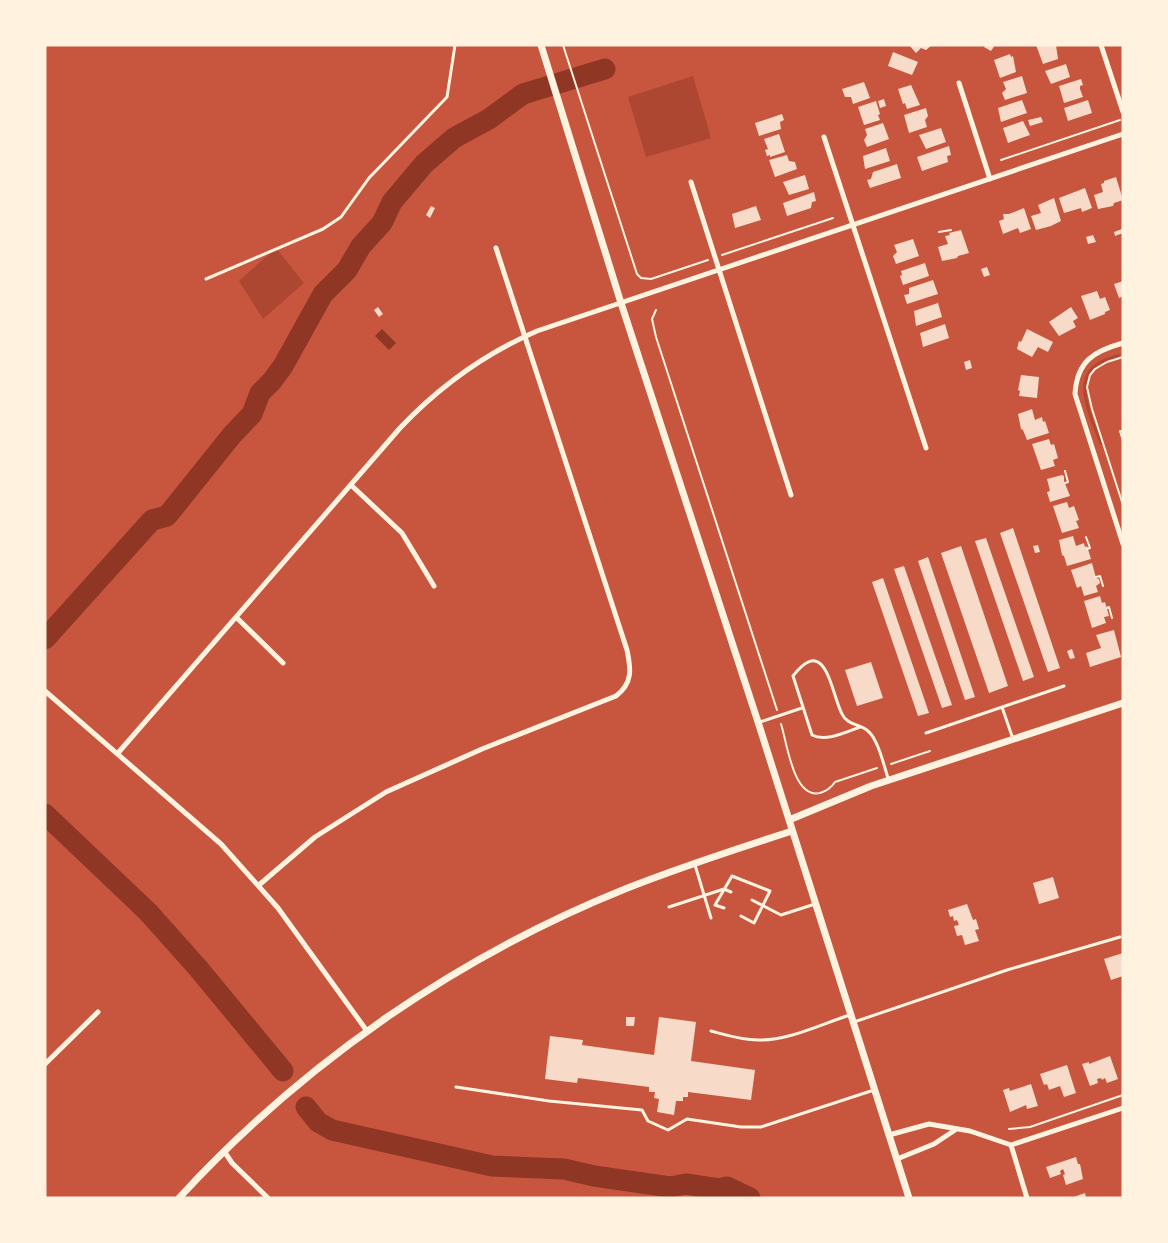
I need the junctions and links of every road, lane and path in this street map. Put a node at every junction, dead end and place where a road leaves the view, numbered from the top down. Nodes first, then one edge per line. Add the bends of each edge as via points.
1 (455, 45) edge
2 (563, 45) edge
3 (1101, 45) edge
4 (542, 48) edge
5 (959, 83) dead end
6 (1123, 112) edge
7 (1123, 118) edge
8 (1123, 134) edge
9 (824, 137) dead end
10 (1000, 160) dead end
11 (990, 179) junction
12 (691, 182) dead end
13 (833, 218) dead end
14 (854, 225) junction
15 (951, 230) dead end
16 (939, 232) dead end
17 (496, 248) dead end
18 (716, 257) junction
19 (720, 270) junction
20 (206, 279) dead end
21 (621, 303) junction
22 (656, 310) dead end
23 (524, 337) junction
24 (1123, 343) edge
25 (1123, 357) edge
26 (1122, 430) edge
27 (1122, 441) edge
28 (927, 448) dead end
29 (1065, 471) dead end
30 (1065, 483) dead end
31 (351, 485) junction
32 (791, 495) dead end
33 (1123, 505) edge
34 (1086, 537) dead end
35 (1123, 544) edge
36 (1088, 549) dead end
37 (1096, 577) dead end
38 (434, 586) dead end
39 (1103, 586) dead end
40 (1107, 608) dead end
41 (236, 617) junction
42 (1113, 618) dead end
43 (283, 663) dead end
44 (1064, 686) dead end
45 (45, 691) edge
46 (1123, 703) edge
47 (1002, 707) junction
48 (802, 708) junction
49 (779, 716) junction
50 (758, 722) junction
51 (860, 727) junction
52 (926, 733) dead end
53 (1013, 739) junction
54 (930, 751) dead end
55 (118, 753) junction
56 (884, 766) junction
57 (888, 780) junction
58 (789, 820) junction
59 (792, 831) junction
60 (694, 863) junction
61 (259, 885) junction
62 (724, 889) junction
63 (731, 892) dead end
64 (704, 896) junction
65 (752, 900) dead end
66 (815, 904) junction
67 (762, 905) junction
68 (669, 907) dead end
69 (724, 908) dead end
70 (741, 916) dead end
71 (711, 918) dead end
72 (1120, 937) dead end
73 (98, 1012) dead end
74 (850, 1014) junction
75 (853, 1023) junction
76 (367, 1031) junction
77 (711, 1031) dead end
78 (45, 1064) edge
79 (456, 1087) dead end
80 (874, 1090) junction
81 (1123, 1095) edge
82 (1123, 1108) edge
83 (1009, 1129) dead end
84 (955, 1130) junction
85 (889, 1135) junction
86 (1011, 1145) junction
87 (224, 1151) junction
88 (897, 1159) junction
89 (179, 1198) edge
90 (268, 1198) edge
91 (909, 1198) edge
92 (1028, 1198) edge

1 - 20 lane via 447,97 369,178 341,217 323,229
2 - 18 path via 637,274 651,279
3 - 6 street
4 - 21 street
5 - 11 street
7 - 10 path
8 - 11 street
9 - 14 street
11 - 14 street
12 - 18 street
13 - 18 path
14 - 19 street
14 - 28 street
15 - 16 path
17 - 23 street
18 - 19 street
19 - 21 street
19 - 32 street
21 - 23 street
21 - 50 street
22 - 49 path via 652,319 656,337
23 - 31 street via 479,361 440,389
23 - 61 street via 627,650 628,683 616,696 386,792 315,837
24 - 35 street via 1090,357 1080,369 1075,394
25 - 33 path via 1095,369 1087,387
26 - 27 path
29 - 30 path
31 - 38 street via 402,533
31 - 41 street
34 - 36 path
37 - 39 path via 1100,576
40 - 42 path
41 - 43 street
41 - 55 street
44 - 47 lane
45 - 55 street
46 - 53 street
47 - 52 lane
47 - 53 lane
48 - 49 lane
48 - 51 lane via 812,735 818,738
48 - 51 lane via 793,676 811,661 819,663 828,671 843,716
49 - 50 lane
49 - 56 path via 797,781 810,793 819,793 835,782
50 - 58 street
51 - 56 lane via 870,732
53 - 57 street
54 - 56 path
55 - 61 street via 221,844
56 - 57 lane
57 - 58 street
58 - 59 street
59 - 60 street
59 - 66 street
60 - 64 lane
60 - 76 street via 516,939
61 - 76 street
62 - 63 lane
62 - 64 lane
62 - 67 lane via 732,876 770,891
62 - 69 lane via 715,905
64 - 68 lane
64 - 71 lane
65 - 67 lane
66 - 67 lane via 781,915
66 - 74 street
67 - 70 lane via 754,923
72 - 75 lane via 1007,970
73 - 78 street
74 - 75 street
74 - 77 lane via 795,1034 760,1040
75 - 80 street
76 - 87 street via 308,1076
79 - 80 lane via 642,1110 648,1121 668,1130 687,1119 761,1127
80 - 85 street
81 - 83 path via 1030,1127
82 - 86 street
84 - 85 street via 929,1124
84 - 86 street
84 - 88 street via 934,1144
85 - 88 street
86 - 92 street
87 - 89 street
87 - 90 street
88 - 91 street

